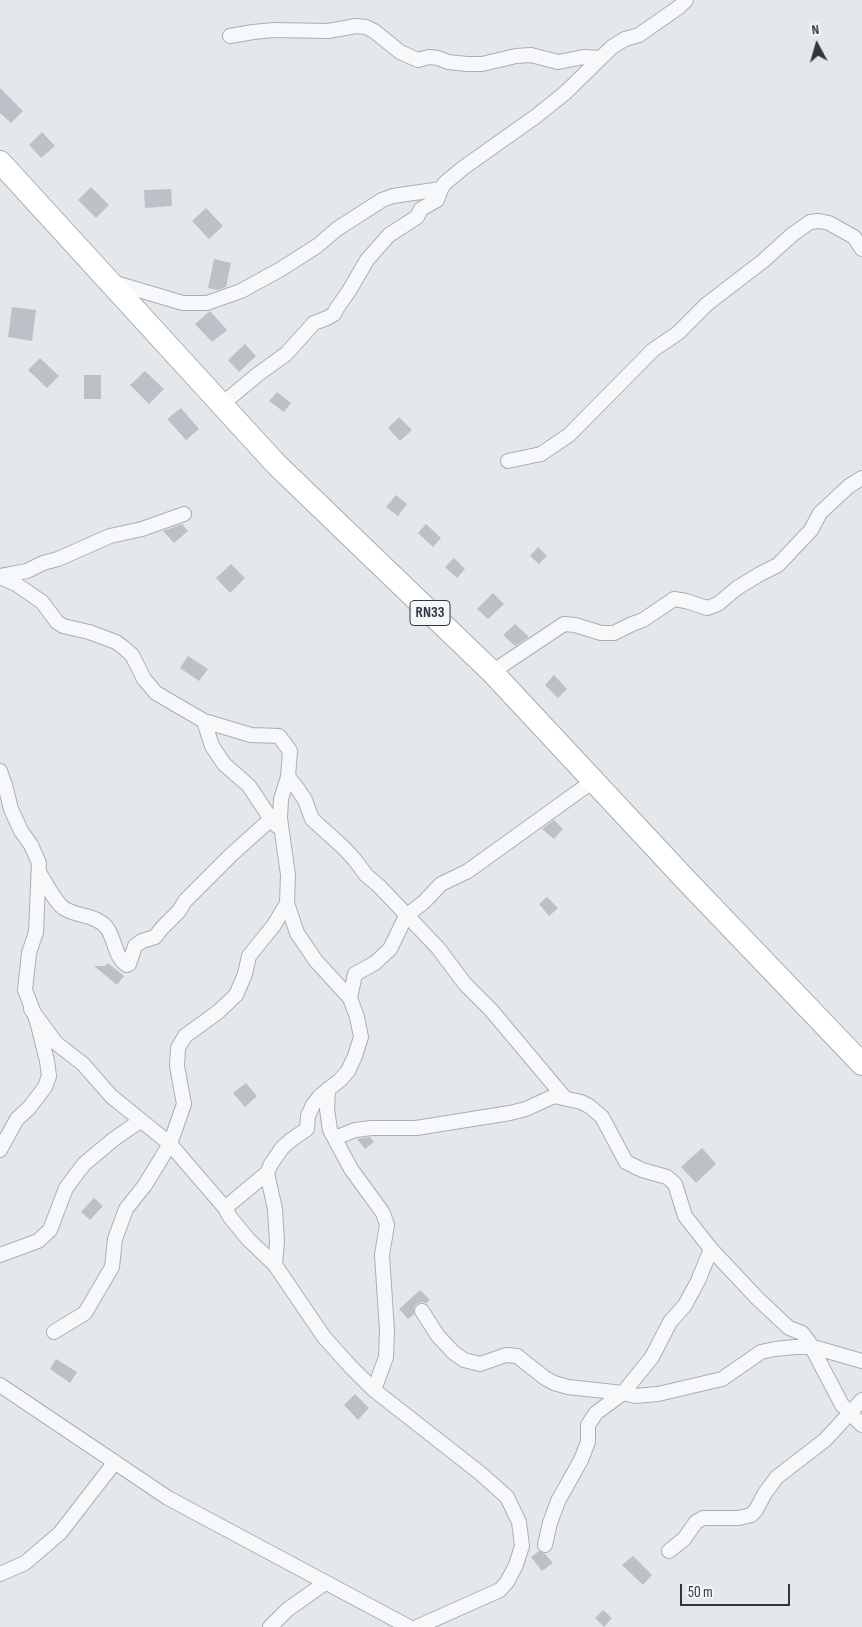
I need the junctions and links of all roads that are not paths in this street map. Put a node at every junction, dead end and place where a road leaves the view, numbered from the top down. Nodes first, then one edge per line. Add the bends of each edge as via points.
1 (686, 0) edge
2 (230, 36) dead end
3 (600, 58) junction
4 (0, 162) edge
5 (441, 189) junction
6 (862, 249) edge
7 (108, 281) junction
8 (221, 405) junction
9 (508, 461) dead end
10 (862, 478) edge
11 (184, 514) dead end
12 (0, 576) edge
13 (492, 672) junction
14 (204, 721) junction
15 (0, 771) edge
16 (288, 777) junction
17 (593, 781) junction
18 (271, 819) junction
19 (281, 830) junction
20 (39, 872) junction
21 (287, 903) junction
22 (406, 916) junction
23 (350, 998) junction
24 (31, 1009) junction
25 (862, 1064) edge
26 (328, 1089) junction
27 (564, 1097) junction
28 (140, 1121) junction
29 (335, 1138) junction
30 (170, 1144) junction
31 (0, 1150) edge
32 (267, 1173) junction
33 (225, 1208) junction
34 (711, 1249) junction
35 (0, 1255) edge
36 (275, 1265) junction
37 (422, 1311) dead end
38 (54, 1332) dead end
39 (814, 1348) junction
40 (862, 1361) edge
41 (0, 1384) edge
42 (374, 1390) junction
43 (623, 1393) junction
44 (862, 1400) edge
45 (850, 1413) junction
46 (862, 1425) edge
47 (115, 1462) junction
48 (545, 1545) dead end
49 (669, 1551) dead end
50 (0, 1574) edge
51 (325, 1583) junction
52 (270, 1627) edge
53 (409, 1627) edge
54 (417, 1627) edge

1 - 3 street via 639,35 612,46
2 - 3 street via 288,30 328,31 356,26 374,31 400,52 418,60 429,57 482,64 531,55 558,62 584,57
3 - 5 street via 565,93 463,168
4 - 7 main road, RN33
5 - 7 street via 382,200 281,270 241,291 207,303 183,303
5 - 8 street via 437,200 389,235 366,260 334,314 314,323 286,354
6 - 9 street via 854,237 829,223 810,222 708,304 678,333 653,350 569,435 541,454
7 - 8 main road, RN33
8 - 13 main road, RN33 via 276,464
10 - 13 street via 820,513 811,530 778,565 737,588 718,604 707,608 674,599 643,620 614,633 564,624
11 - 12 street via 110,536 27,571
12 - 14 street via 42,602 63,626 116,642 132,655 144,679 156,693
13 - 17 main road, RN33
14 - 16 street via 251,735 279,736 290,751
14 - 18 street via 212,746 224,764 249,786
15 - 20 street via 11,809 39,863
16 - 19 street via 280,799
16 - 22 street via 305,800 312,819 350,854
17 - 22 street via 468,871 441,884
17 - 25 main road, RN33
18 - 19 street
18 - 20 street via 185,901 155,937 135,946 127,965 106,928 95,919 64,909
19 - 21 street via 288,875
20 - 24 street via 36,932 29,953 25,990
21 - 23 street via 297,933 316,961
21 - 30 street via 249,956 236,994 185,1036 178,1048 177,1066 184,1104
22 - 23 street via 390,949 375,963 355,974
22 - 27 street via 438,948 465,984
23 - 26 street via 361,1038 348,1071
24 - 28 street via 56,1043
24 - 31 street via 48,1061 48,1076 45,1088 17,1119
26 - 29 street via 326,1108
26 - 32 street via 308,1116 308,1129 282,1148
27 - 29 street via 554,1096 526,1109 477,1119 416,1128 355,1130
27 - 34 street via 589,1106 602,1118 626,1162 667,1177 675,1184 685,1216
28 - 30 street
28 - 35 street via 84,1164 66,1188 50,1230 38,1241
29 - 42 street via 351,1169 383,1213 387,1225 382,1255 386,1357
30 - 33 street
30 - 38 street via 126,1209 115,1239 112,1267 86,1313
32 - 33 street
32 - 36 street via 275,1209
33 - 36 street via 248,1239
34 - 39 street via 756,1298 789,1328 802,1333
34 - 43 street via 685,1305 670,1322 652,1357
36 - 42 street via 324,1337
37 - 43 street via 438,1336 464,1360 480,1364 506,1355 517,1356 554,1383
39 - 40 street
39 - 43 street via 795,1346 761,1352 722,1379 676,1390 635,1396
39 - 45 street via 836,1396
41 - 47 street
42 - 54 street via 494,1485 507,1497 519,1522 522,1546 516,1565 500,1590
43 - 48 street via 596,1413 588,1424 588,1442 558,1501
44 - 45 street
45 - 46 street
45 - 49 street via 825,1440 778,1477 751,1515 703,1518
47 - 50 street via 60,1533 25,1563
47 - 51 street via 168,1498
51 - 52 street via 287,1610
51 - 53 street

